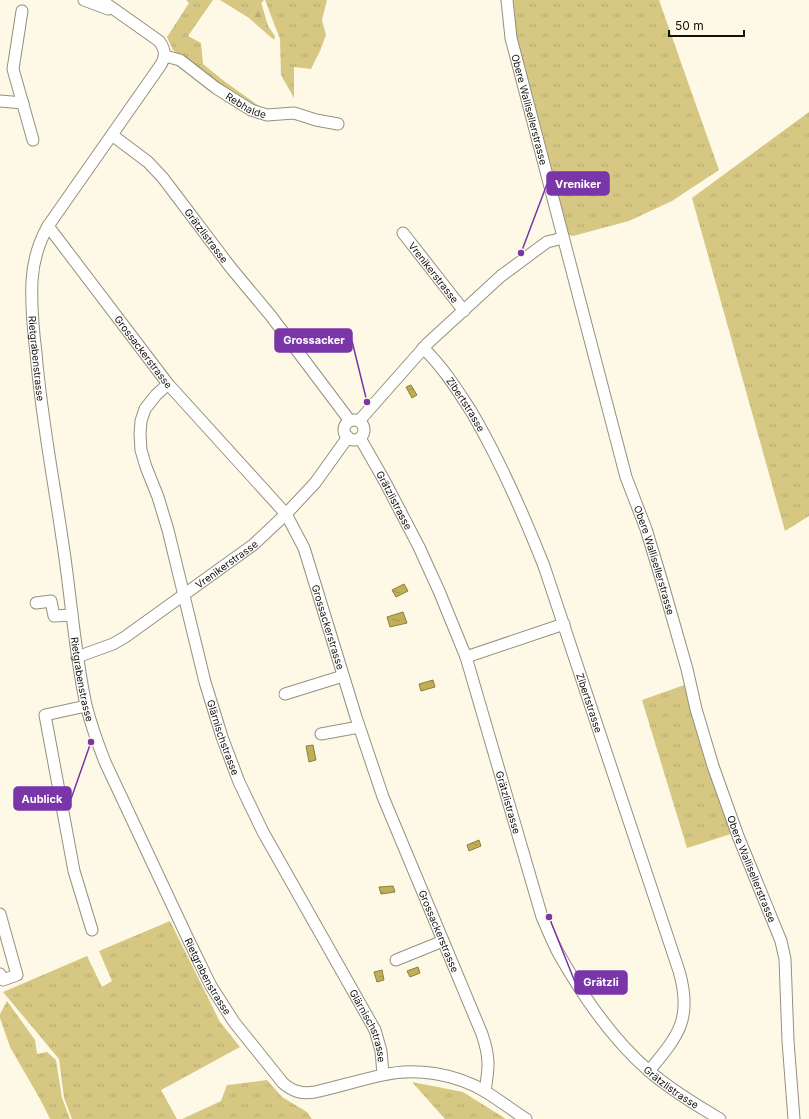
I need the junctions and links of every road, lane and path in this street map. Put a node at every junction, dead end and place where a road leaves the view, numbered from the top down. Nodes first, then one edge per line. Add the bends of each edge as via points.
1 (84, 0) edge
2 (101, 0) edge
3 (507, 0) edge
4 (22, 10) dead end
5 (122, 15) junction
6 (165, 56) junction
7 (0, 101) edge
8 (23, 103) junction
9 (338, 124) dead end
10 (112, 135) junction
11 (33, 140) dead end
12 (48, 226) junction
13 (403, 233) dead end
14 (563, 238) junction
15 (464, 311) junction
16 (423, 348) junction
17 (168, 384) junction
18 (355, 421) junction
19 (348, 437) junction
20 (360, 438) junction
21 (286, 514) junction
22 (184, 594) junction
23 (36, 603) dead end
24 (72, 615) junction
25 (564, 624) junction
26 (77, 657) junction
27 (466, 657) junction
28 (343, 676) junction
29 (285, 694) dead end
30 (86, 706) junction
31 (359, 727) junction
32 (321, 734) dead end
33 (0, 914) edge
34 (92, 930) dead end
35 (444, 941) junction
36 (396, 960) dead end
37 (0, 974) edge
38 (650, 1071) junction
39 (383, 1074) junction
40 (485, 1091) junction
41 (526, 1119) edge
42 (720, 1119) edge
43 (794, 1119) edge

1 - 5 street
2 - 5 street
3 - 14 street, Obere Wallisellerstrasse via 511,38
4 - 8 street via 13,69
5 - 6 street via 159,41 164,48
6 - 9 street, Rebhalde via 180,60 216,88 263,115 294,113
6 - 10 street, Rietgrabenstrasse
7 - 8 street
8 - 11 street
10 - 12 street, Rietgrabenstrasse
10 - 18 street, Grätzlistrasse via 148,162 163,178 231,268
12 - 17 street, Grossackerstrasse
12 - 24 street, Rietgrabenstrasse via 41,239 34,264 33,324 38,378
13 - 15 street, Vrenikerstrasse
14 - 15 street, Vrenikerstrasse via 547,242 530,254 501,276
14 - 43 street, Obere Wallisellerstrasse via 626,477 646,529 663,585 713,766 738,836 781,941 785,959
15 - 16 street, Vrenikerstrasse
16 - 18 street, Vrenikerstrasse
16 - 25 street, Zibertstrasse via 438,362 485,434 522,511
17 - 21 street, Grossackerstrasse
17 - 22 street, Glärnischstrasse via 145,409 140,434 146,467 168,530
18 - 19 street via 347,423 344,431
18 - 20 street via 362,424 364,430
19 - 20 street via 354,440
19 - 21 street, Vrenikerstrasse via 315,483
20 - 27 street, Grätzlistrasse via 419,547
21 - 22 street, Vrenikerstrasse via 253,545
21 - 28 street, Grossackerstrasse via 304,548
22 - 26 street, Vrenikerstrasse via 125,637
22 - 39 street, Glärnischstrasse via 209,696 239,782 263,832 375,1030
23 - 24 street via 51,601 54,616
24 - 26 street, Rietgrabenstrasse
25 - 27 street
25 - 38 street, Zibertstrasse via 684,988 684,1017 679,1031
26 - 30 street, Rietgrabenstrasse
27 - 38 street, Grätzlistrasse via 542,917 559,955 583,995 616,1038
28 - 29 street
28 - 31 street, Grossackerstrasse
30 - 34 street via 45,715 74,871
30 - 39 street, Rietgrabenstrasse via 105,762 212,986 234,1022 274,1073 289,1089 305,1093
31 - 32 street
31 - 35 street, Grossackerstrasse via 383,796
33 - 37 street via 17,976 3,980
35 - 36 street
35 - 40 street, Grossackerstrasse via 487,1050 489,1067
38 - 42 street, Grätzlistrasse via 688,1100
39 - 40 street, Rietgrabenstrasse via 406,1072 442,1075
40 - 41 street, Rietgrabenstrasse

